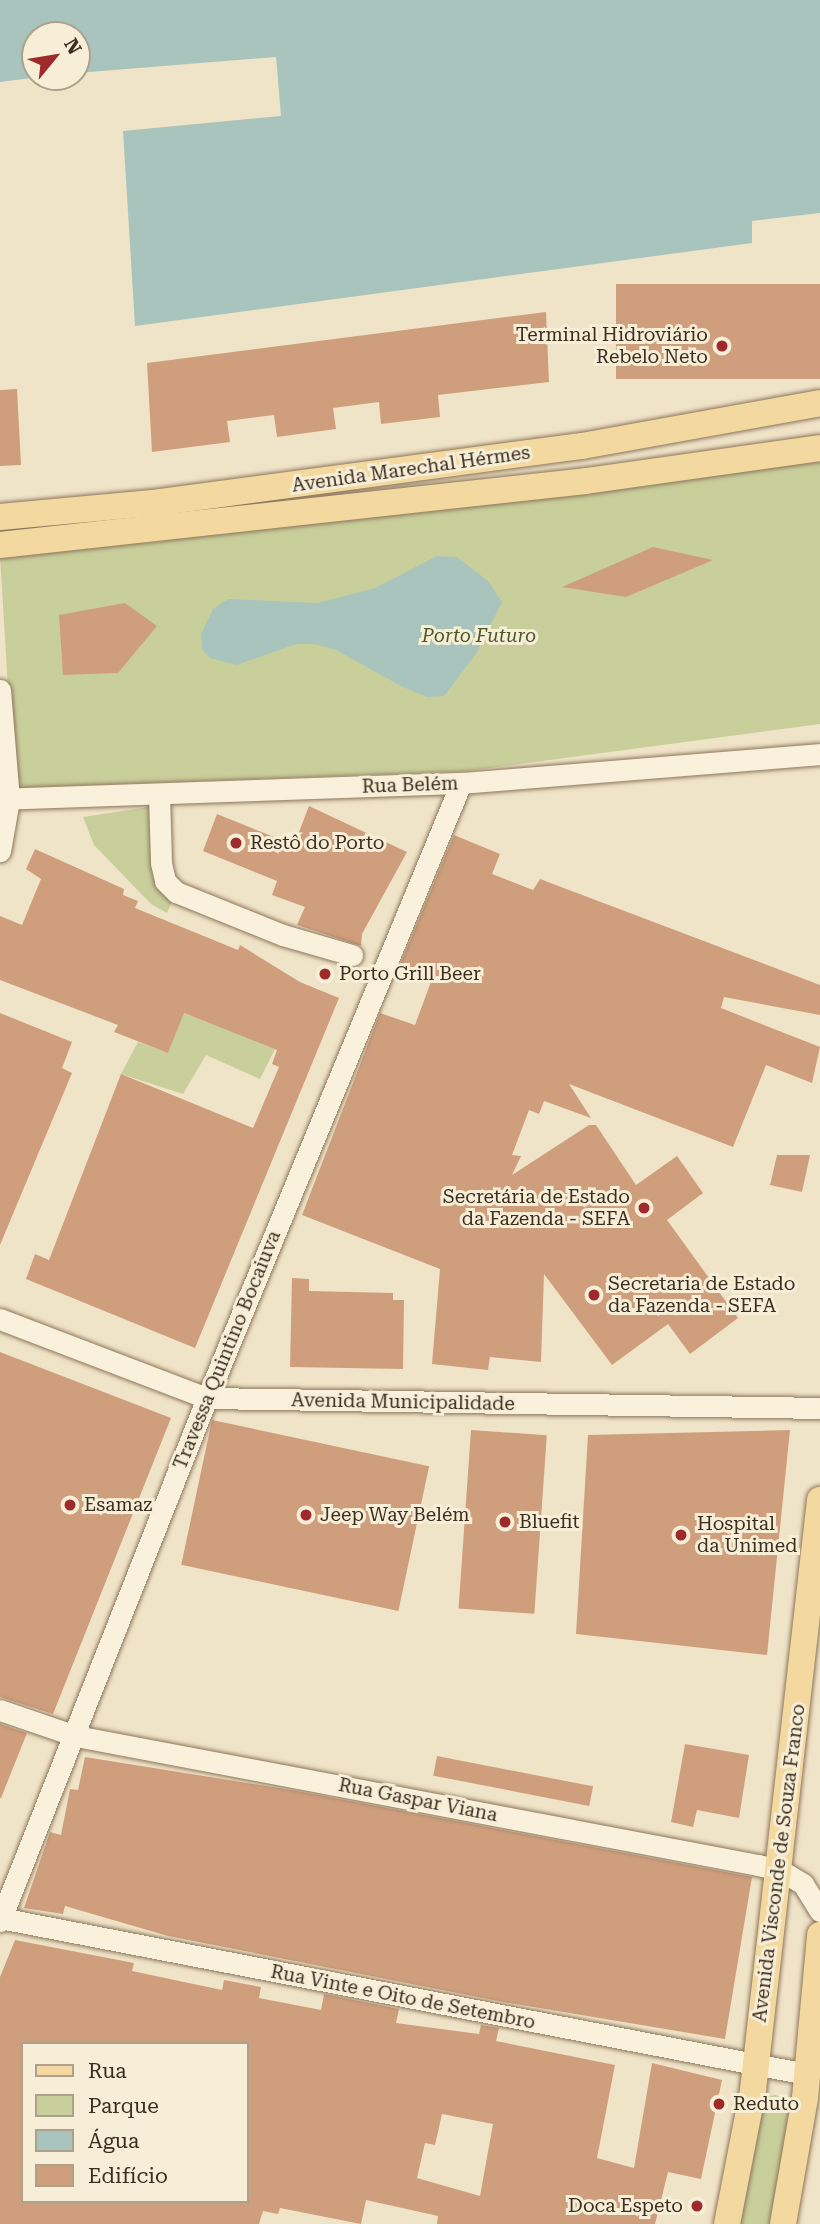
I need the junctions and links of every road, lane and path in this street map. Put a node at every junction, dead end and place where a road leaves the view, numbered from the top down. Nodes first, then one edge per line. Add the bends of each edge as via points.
1 (820, 403) edge
2 (582, 446) junction
3 (820, 448) edge
4 (586, 481) junction
5 (0, 517) edge
6 (0, 545) edge
7 (0, 690) edge
8 (820, 754) edge
9 (461, 783) junction
10 (159, 794) junction
11 (5, 799) edge
12 (0, 851) edge
13 (352, 955) dead end
14 (0, 1319) edge
15 (207, 1398) junction
16 (820, 1408) edge
17 (820, 1500) edge
18 (0, 1710) edge
19 (76, 1736) junction
20 (780, 1870) junction
21 (820, 1912) edge
22 (0, 1919) edge
23 (820, 1935) edge
24 (756, 2065) junction
25 (813, 2075) edge
26 (727, 2224) edge
27 (783, 2224) edge

1 - 2 main road, Avenida Marechal Hérmes
2 - 4 main road
2 - 5 main road, Avenida Marechal Hérmes via 161,502
3 - 4 main road, Avenida Marechal Hérmes
4 - 6 main road, Avenida Marechal Hérmes
7 - 11 street
8 - 9 street, Rua Belém
9 - 10 street, Rua Belém
9 - 15 street, Travessa Quintino Bocaiuva
10 - 11 street, Rua Belém
10 - 13 street via 161,863 165,881 176,892 283,935
11 - 12 street
14 - 15 street, Avenida Municipalidade
15 - 16 street, Avenida Municipalidade
15 - 19 street, Travessa Quintino Bocaiuva
17 - 20 main road, Avenida Visconde de Souza Franco
18 - 19 street, Rua Gaspar Viana
19 - 20 street, Rua Gaspar Viana
19 - 22 street, Travessa Quintino Bocaiuva
20 - 21 street, Rua Gaspar Viana via 803,1884
20 - 24 main road, Avenida Visconde de Souza Franco
22 - 24 street, Rua Vinte e Oito de Setembro
23 - 25 main road
24 - 25 street, Rua Vinte e Oito de Setembro
24 - 26 main road, Avenida Visconde de Souza Franco
25 - 27 main road

